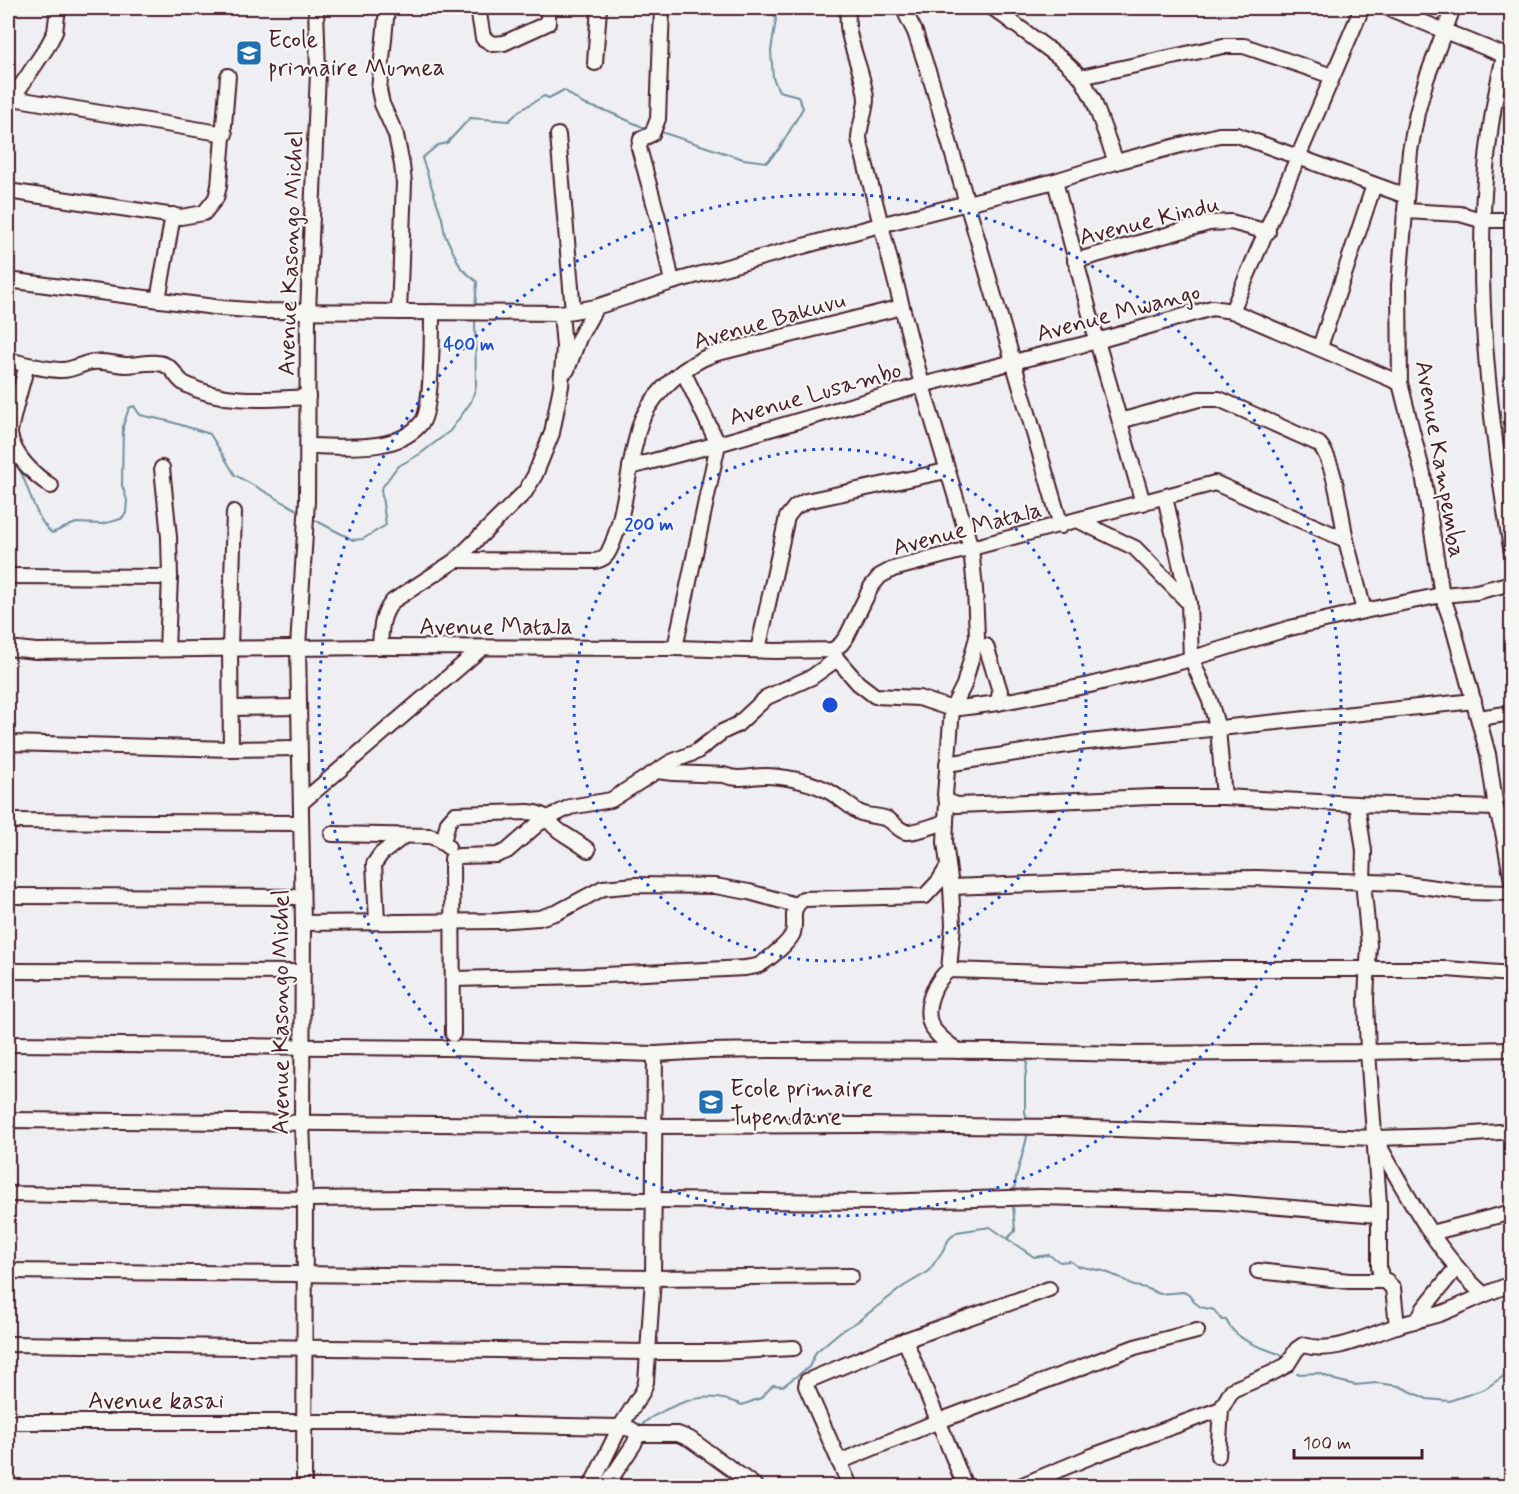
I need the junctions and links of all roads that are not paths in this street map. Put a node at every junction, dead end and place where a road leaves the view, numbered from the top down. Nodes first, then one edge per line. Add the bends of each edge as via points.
1 (58, 8) edge
2 (316, 8) edge
3 (387, 8) edge
4 (478, 8) edge
5 (548, 8) edge
6 (599, 8) edge
7 (662, 8) edge
8 (849, 8) edge
9 (903, 8) edge
10 (993, 8) edge
11 (1362, 8) edge
12 (1388, 8) edge
13 (1453, 8) edge
14 (1444, 31) junction
15 (1508, 57) edge
16 (595, 63) dead end
17 (228, 76) dead end
18 (1332, 76) junction
19 (1081, 77) junction
20 (10, 102) edge
21 (225, 134) junction
22 (558, 135) dead end
23 (1299, 156) junction
24 (1116, 162) junction
25 (1055, 181) junction
26 (1374, 185) junction
27 (8, 191) edge
28 (1406, 196) junction
29 (968, 204) junction
30 (1405, 211) junction
31 (172, 215) junction
32 (1481, 220) junction
33 (1512, 220) edge
34 (880, 225) junction
35 (1268, 232) junction
36 (1075, 261) junction
37 (8, 280) edge
38 (672, 282) junction
39 (158, 300) junction
40 (596, 307) junction
41 (902, 307) junction
42 (1232, 311) junction
43 (308, 312) junction
44 (399, 312) junction
45 (432, 312) junction
46 (567, 312) junction
47 (1097, 341) junction
48 (1320, 347) junction
49 (8, 360) edge
50 (1012, 364) junction
51 (27, 365) junction
52 (683, 371) junction
53 (1400, 384) junction
54 (922, 385) junction
55 (561, 386) junction
56 (308, 397) junction
57 (1120, 421) junction
58 (718, 444) junction
59 (308, 446) junction
60 (630, 467) junction
61 (162, 468) dead end
62 (946, 471) junction
63 (51, 486) dead end
64 (1165, 497) junction
65 (1143, 503) junction
66 (234, 512) dead end
67 (1079, 521) junction
68 (1060, 526) junction
69 (1346, 540) junction
70 (970, 548) junction
71 (1512, 554) edge
72 (456, 560) junction
73 (8, 576) edge
74 (170, 577) junction
75 (1512, 583) edge
76 (1442, 595) junction
77 (1189, 603) junction
78 (1364, 611) junction
79 (986, 646) dead end
80 (298, 647) junction
81 (380, 647) junction
82 (8, 648) edge
83 (230, 648) junction
84 (482, 648) junction
85 (675, 648) junction
86 (167, 649) junction
87 (758, 650) junction
88 (835, 654) junction
89 (1191, 658) junction
90 (1474, 701) junction
91 (998, 703) junction
92 (299, 706) junction
93 (231, 708) junction
94 (952, 709) junction
95 (1512, 713) edge
96 (1479, 718) junction
97 (1218, 729) junction
98 (8, 742) edge
99 (299, 748) junction
100 (231, 749) junction
101 (947, 764) junction
102 (657, 771) junction
103 (1224, 798) junction
104 (947, 801) junction
105 (301, 803) junction
106 (1358, 804) junction
107 (1496, 808) junction
108 (548, 818) junction
109 (8, 821) edge
110 (946, 822) junction
111 (301, 823) junction
112 (1507, 831) edge
113 (332, 834) dead end
114 (404, 836) junction
115 (443, 843) junction
116 (588, 850) dead end
117 (452, 859) junction
118 (947, 868) junction
119 (1363, 881) junction
120 (1512, 881) edge
121 (951, 887) junction
122 (1512, 893) edge
123 (8, 896) edge
124 (302, 897) junction
125 (796, 905) junction
126 (377, 921) junction
127 (452, 921) junction
128 (303, 923) junction
129 (951, 955) junction
130 (949, 970) junction
131 (1367, 971) junction
132 (8, 972) edge
133 (303, 972) junction
134 (987, 972) junction
135 (1512, 974) edge
136 (454, 979) junction
137 (453, 1034) dead end
138 (8, 1044) edge
139 (302, 1048) junction
140 (1512, 1049) edge
141 (958, 1051) junction
142 (1368, 1052) junction
143 (655, 1054) junction
144 (8, 1120) edge
145 (302, 1123) junction
146 (654, 1126) junction
147 (1512, 1131) edge
148 (1375, 1138) junction
149 (8, 1194) edge
150 (305, 1199) junction
151 (653, 1201) junction
152 (1512, 1212) edge
153 (1378, 1215) junction
154 (1431, 1233) junction
155 (1456, 1268) junction
156 (8, 1271) edge
157 (1258, 1271) dead end
158 (305, 1273) junction
159 (851, 1276) dead end
160 (653, 1278) junction
161 (1387, 1281) junction
162 (1512, 1284) edge
163 (1048, 1289) dead end
164 (1483, 1294) junction
165 (1417, 1321) junction
166 (1397, 1326) junction
167 (1197, 1331) dead end
168 (905, 1340) junction
169 (8, 1344) edge
170 (794, 1348) dead end
171 (305, 1349) junction
172 (648, 1352) junction
173 (1221, 1409) junction
174 (939, 1421) junction
175 (8, 1422) edge
176 (304, 1422) junction
177 (630, 1430) junction
178 (1218, 1456) dead end
179 (839, 1462) junction
180 (304, 1486) edge
181 (591, 1486) edge
182 (606, 1486) edge
183 (755, 1486) edge
184 (850, 1486) edge
185 (965, 1486) edge
186 (1020, 1486) edge

1 - 20 street via 55,32
2 - 43 street, Avenue Kasongo Michel via 318,72
3 - 44 street via 379,90 396,135 404,183
4 - 5 street via 483,38 493,44 504,44 549,23
6 - 16 street
7 - 38 street via 658,119 652,134 641,139 639,148
8 - 34 street via 849,31 866,101 859,140
9 - 29 street via 932,83
10 - 19 street
11 - 18 street
12 - 14 street
13 - 14 street, Avenue Kampemba
14 - 15 street
14 - 28 street, Avenue Kampemba via 1417,113
15 - 32 street via 1494,99
17 - 21 street
18 - 19 street via 1244,46 1223,46
18 - 23 street
19 - 24 street
20 - 21 street
21 - 31 street via 216,198 204,213
22 - 46 street
23 - 24 street via 1237,135 1219,135
23 - 26 street
23 - 35 street
24 - 25 street
25 - 29 street
25 - 36 street
26 - 28 street
26 - 48 street
27 - 31 street
28 - 30 street, Avenue Kampemba
29 - 34 street
29 - 50 street
30 - 32 street via 1460,214
30 - 53 street, Avenue Kampemba
31 - 39 street
32 - 33 street
32 - 71 street via 1483,327 1496,461
34 - 38 street
34 - 41 street
35 - 36 street, Avenue Kindu via 1231,222 1209,223
35 - 42 street
36 - 47 street
37 - 39 street
38 - 40 street
39 - 43 street
40 - 46 street
40 - 55 street
41 - 52 street, Avenue Bakuvu via 714,354
41 - 54 street
42 - 47 street, Avenue Mwango via 1212,308
42 - 48 street, Avenue Mwango
43 - 44 street
43 - 56 street, Avenue Kasongo Michel
44 - 45 street
45 - 46 street
45 - 59 street via 430,386 423,421 405,437 384,444
46 - 55 street
47 - 50 street, Avenue Mwango
47 - 57 street
48 - 53 street, Avenue Mwango
49 - 51 street
50 - 54 street, Avenue Lusambo
50 - 68 street
51 - 56 street via 62,370 92,362 158,363 165,364 183,384 218,396
51 - 63 street via 10,433 20,457
52 - 58 street
52 - 60 street, Avenue Bakuvu via 650,404 641,420
53 - 76 street, Avenue Kampemba via 1423,474
54 - 58 street, Avenue Lusambo
54 - 62 street
55 - 72 street via 552,433 525,492
56 - 59 street, Avenue Kasongo Michel
57 - 65 street
57 - 69 street via 1199,399 1219,399 1319,444 1327,453
58 - 60 street, Avenue Lusambo
58 - 85 street
59 - 80 street, Avenue Kasongo Michel
60 - 72 street, Avenue Bakuvu via 618,524 609,553 603,559
61 - 74 street
62 - 70 street
62 - 87 street via 806,501 795,507 788,517
64 - 65 street, Avenue Matala
64 - 69 street, Avenue Matala via 1215,483
64 - 77 street
65 - 67 street, Avenue Matala
66 - 83 street
67 - 68 street, Avenue Matala
67 - 77 street via 1135,548
68 - 70 street, Avenue Matala
69 - 78 street
70 - 88 street, Avenue Matala via 880,576
70 - 94 street via 977,637 964,685
72 - 81 street via 386,609
73 - 74 street
74 - 86 street
75 - 76 street
76 - 78 street
76 - 90 street, Avenue Kampemba
77 - 89 street
78 - 89 street
79 - 91 street via 1000,691
80 - 81 street, Avenue Matala
80 - 83 street, Avenue Matala
80 - 92 street, Avenue Kasongo Michel
81 - 84 street, Avenue Matala
82 - 86 street, Avenue Matala
83 - 86 street, Avenue Matala
83 - 93 street
84 - 85 street, Avenue Matala
84 - 105 street
85 - 87 street, Avenue Matala
87 - 88 street, Avenue Matala
88 - 94 street via 858,683 875,696 919,698
88 - 102 street via 802,682 767,697 737,725 696,752
89 - 91 street via 1090,685
89 - 97 street
90 - 96 street, Avenue Kampemba
90 - 97 street
91 - 94 street
92 - 93 street
92 - 99 street, Avenue Kasongo Michel
93 - 100 street
94 - 101 street
95 - 96 street
96 - 107 street, Avenue Kampemba
97 - 101 street via 1079,743
97 - 103 street
98 - 100 street
99 - 100 street
99 - 105 street, Avenue Kasongo Michel
101 - 104 street
102 - 108 street via 611,800 570,807
102 - 110 street via 731,778 788,777 823,788 857,812 884,818 899,830 909,832
103 - 104 street via 957,805
103 - 106 street
104 - 110 street
105 - 111 street, Avenue Kasongo Michel
106 - 107 street
106 - 119 street
107 - 112 street, Avenue Kampemba
108 - 115 street via 529,812 455,814 448,822
108 - 116 street via 563,834
108 - 117 street via 497,855
109 - 111 street
110 - 118 street
111 - 124 street, Avenue Kasongo Michel
112 - 120 street, Avenue Kampemba
113 - 114 street
114 - 115 street via 430,836
114 - 126 street via 381,854 375,864
115 - 117 street via 450,849
117 - 127 street
118 - 121 street
118 - 125 street via 925,896 803,899
119 - 121 street via 1227,878
119 - 122 street
119 - 131 street via 1369,945
121 - 129 street
123 - 124 street
124 - 128 street, Avenue Kasongo Michel
125 - 127 street via 715,886 636,885 603,888 539,918
125 - 136 street via 793,933 786,944 759,965 595,976
126 - 127 street
126 - 128 street
127 - 136 street
128 - 133 street, Avenue Kasongo Michel
129 - 130 street
129 - 134 street
130 - 134 street
130 - 141 street via 936,985 928,1016 931,1026
131 - 134 street
131 - 135 street via 1447,969
131 - 142 street
132 - 133 street
133 - 139 street, Avenue Kasongo Michel
136 - 137 street
138 - 139 street
139 - 143 street
139 - 145 street, Avenue Kasongo Michel
140 - 142 street
141 - 142 street
141 - 143 street
142 - 148 street
143 - 146 street
144 - 145 street
145 - 146 street
145 - 150 street, Avenue Kasongo Michel
146 - 148 street via 1061,1127
146 - 151 street
147 - 148 street
148 - 153 street
148 - 154 street
149 - 150 street
150 - 151 street
150 - 158 street, Avenue Kasongo Michel
151 - 153 street via 876,1202 1041,1197 1218,1202
151 - 160 street
152 - 154 street
153 - 161 street via 1379,1267
154 - 155 street
155 - 164 street
155 - 165 street
156 - 158 street
157 - 161 street
158 - 160 street
158 - 171 street, Avenue Kasongo Michel
159 - 160 street
160 - 172 street
161 - 166 street via 1392,1288
162 - 164 street
163 - 168 street
164 - 165 street
165 - 166 street
166 - 173 street via 1325,1349 1303,1345 1287,1365 1232,1390
167 - 174 street via 1134,1347
168 - 174 street
168 - 179 street via 807,1381
169 - 171 street
170 - 172 street
171 - 172 street
171 - 176 street, Avenue Kasongo Michel
172 - 177 street via 646,1382
173 - 178 street
173 - 186 street
174 - 179 street
174 - 185 street
175 - 176 street, Avenue kasai
176 - 177 street, Avenue kasai
176 - 180 street, Avenue Kasongo Michel
177 - 181 street
177 - 182 street via 634,1444
177 - 183 street, Avenue kasai via 678,1434 690,1439
179 - 184 street

